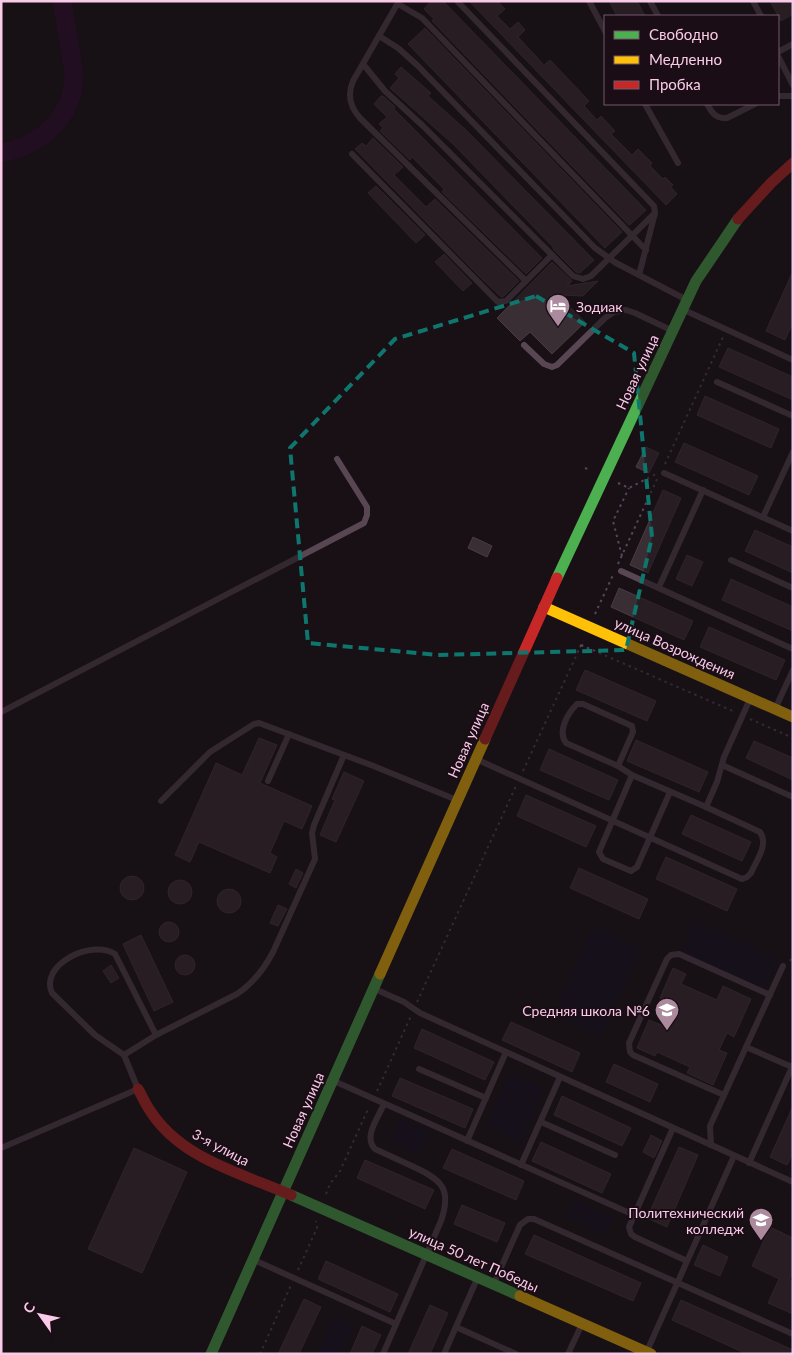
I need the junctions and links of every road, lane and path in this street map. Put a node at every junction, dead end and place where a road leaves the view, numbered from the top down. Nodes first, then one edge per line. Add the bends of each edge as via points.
1 (457, 1) edge
2 (588, 1) edge
3 (650, 1) edge
4 (753, 1) edge
5 (399, 2) edge
6 (657, 15) edge
7 (760, 15) edge
8 (604, 30) edge
9 (379, 36) junction
10 (793, 44) edge
11 (779, 53) edge
12 (779, 56) edge
13 (363, 64) junction
14 (793, 85) edge
15 (779, 96) edge
16 (793, 96) edge
17 (646, 105) edge
18 (708, 105) edge
19 (753, 105) edge
20 (352, 154) dead end
21 (678, 163) dead end
22 (793, 163) edge
23 (655, 213) junction
24 (633, 236) junction
25 (646, 250) junction
26 (552, 255) junction
27 (610, 259) junction
28 (639, 275) junction
29 (526, 281) junction
30 (685, 305) junction
31 (727, 330) junction
32 (673, 331) junction
33 (524, 345) dead end
34 (793, 360) edge
35 (717, 382) dead end
36 (793, 416) edge
37 (793, 452) edge
38 (337, 459) dead end
39 (665, 463) dead end
40 (585, 468) dead end
41 (664, 473) dead end
42 (605, 477) junction
43 (629, 488) junction
44 (703, 490) junction
45 (763, 517) junction
46 (793, 530) edge
47 (622, 556) junction
48 (731, 560) dead end
49 (620, 568) joint
50 (614, 574) dead end
51 (659, 588) junction
52 (793, 588) edge
53 (544, 607) junction
54 (590, 627) junction
55 (581, 645) junction
56 (793, 649) edge
57 (793, 670) edge
58 (750, 698) junction
59 (775, 709) junction
60 (1, 712) edge
61 (742, 716) junction
62 (793, 717) edge
63 (289, 734) junction
64 (793, 738) edge
65 (344, 755) junction
66 (476, 760) junction
67 (722, 765) junction
68 (618, 766) junction
69 (632, 776) junction
70 (520, 779) junction
71 (268, 781) dead end
72 (670, 792) junction
73 (793, 797) edge
74 (458, 801) junction
75 (161, 802) dead end
76 (706, 807) junction
77 (613, 821) junction
78 (650, 838) junction
79 (783, 966) dead end
80 (375, 989) junction
81 (770, 995) junction
82 (414, 1009) junction
83 (156, 1035) junction
84 (746, 1047) junction
85 (506, 1052) junction
86 (124, 1055) junction
87 (792, 1066) edge
88 (419, 1070) dead end
89 (560, 1077) junction
90 (333, 1080) junction
91 (138, 1090) junction
92 (724, 1096) junction
93 (486, 1098) junction
94 (373, 1099) junction
95 (384, 1104) junction
96 (540, 1122) junction
97 (673, 1128) junction
98 (467, 1141) junction
99 (710, 1145) junction
100 (1, 1148) edge
101 (615, 1155) dead end
102 (734, 1156) junction
103 (749, 1163) junction
104 (521, 1165) junction
105 (793, 1182) edge
106 (284, 1192) junction
107 (320, 1208) junction
108 (634, 1215) junction
109 (427, 1255) junction
110 (254, 1259) junction
111 (687, 1261) junction
112 (478, 1277) junction
113 (294, 1278) junction
114 (677, 1282) junction
115 (494, 1284) junction
116 (582, 1323) junction
117 (396, 1324) junction
118 (456, 1327) junction
119 (793, 1334) edge
120 (649, 1353) edge
121 (211, 1354) edge
122 (260, 1354) edge
123 (383, 1354) edge
124 (444, 1354) edge
125 (516, 1354) edge
126 (568, 1354) edge

1 - 23 lane via 654,206
2 - 8 lane
3 - 6 lane
4 - 7 lane
5 - 9 lane
5 - 24 lane via 422,18
9 - 13 lane
9 - 27 lane via 417,65 595,248
10 - 11 lane
12 - 14 lane
13 - 26 lane via 385,91
13 - 29 lane via 351,86 352,106 356,112
15 - 16 lane
17 - 21 lane
18 - 19 lane via 716,117 722,118
20 - 29 lane via 498,302 506,301
22 - 30 street, Новая улица via 734,223 707,262
23 - 24 lane
23 - 25 lane
24 - 25 lane
24 - 27 lane
25 - 28 lane
26 - 27 lane via 573,276 583,279
26 - 29 lane
27 - 28 lane
28 - 30 lane
30 - 31 lane
30 - 32 street, Новая улица
31 - 34 lane
31 - 39 path
32 - 33 lane via 635,313 620,310 605,318 552,367 544,364
32 - 42 street, Новая улица
35 - 36 lane
37 - 45 lane
38 - 60 lane via 367,507 364,522
40 - 42 path
41 - 44 lane
42 - 43 path
42 - 53 street, Новая улица
43 - 47 path via 613,521
43 - 47 path via 661,472
44 - 45 lane
44 - 51 lane
45 - 46 lane
47 - 49 path
48 - 52 lane
49 - 51 lane
50 - 54 path
51 - 56 lane
53 - 54 street, улица Возрождения
53 - 66 street, Новая улица
54 - 55 path
54 - 58 street, улица Возрождения
55 - 61 path
55 - 70 path
57 - 59 lane
58 - 59 street, улица Возрождения
58 - 61 lane
59 - 62 street, улица Возрождения
61 - 64 path
61 - 67 lane
63 - 65 lane
63 - 71 lane
63 - 75 lane via 264,724 254,724 210,752
65 - 74 lane
65 - 83 lane via 312,832 315,859 265,966 238,994
66 - 70 lane
66 - 74 street, Новая улица
67 - 73 lane
67 - 76 lane
68 - 68 lane via 566,743 562,738 571,710 577,704 632,726 633,732
68 - 69 lane
69 - 72 lane
69 - 77 lane
70 - 77 lane
70 - 82 path
72 - 76 lane
72 - 78 lane
74 - 80 street, Новая улица
76 - 78 lane via 760,832 764,837 765,843 747,877 742,879
77 - 78 lane
77 - 78 lane via 600,852 603,859 631,871 638,867
79 - 81 lane
80 - 82 lane
80 - 90 street, Новая улица
81 - 84 lane
81 - 92 lane via 675,954 668,959 640,1018 628,1048 633,1055
82 - 85 lane
82 - 94 path
83 - 86 lane
83 - 86 lane via 115,954 107,950 89,950 69,957 50,981 52,994 95,1035
84 - 87 lane
84 - 92 lane
85 - 89 lane
85 - 93 lane
86 - 91 lane
87 - 103 lane
88 - 93 lane
89 - 96 lane
89 - 97 lane
90 - 94 lane
90 - 106 street, Новая улица
91 - 100 lane
91 - 106 street, 3-я улица via 154,1118 184,1146 225,1169
92 - 99 lane via 710,1126
93 - 98 lane
94 - 95 lane
94 - 107 path
95 - 98 lane
95 - 109 lane via 370,1134 371,1145 433,1176 444,1188 444,1213
96 - 101 lane
96 - 104 lane
97 - 99 lane
97 - 108 lane
98 - 104 lane
99 - 102 lane
102 - 103 lane
102 - 111 lane
103 - 105 lane
104 - 108 lane
106 - 107 street, улица 50 лет Победы
106 - 110 street, Новая улица
107 - 109 street, улица 50 лет Победы
107 - 113 path via 315,1218 317,1228
108 - 111 lane via 630,1234
109 - 112 street, улица 50 лет Победы
109 - 117 lane
110 - 113 lane
110 - 121 street, Новая улица
111 - 114 lane
112 - 115 street, улица 50 лет Победы
112 - 118 lane
113 - 117 lane
113 - 122 path
114 - 115 lane via 528,1219 520,1225
114 - 119 lane
114 - 120 lane
115 - 116 street, улица 50 лет Победы
116 - 120 street, улица 50 лет Победы
116 - 126 lane
117 - 123 lane
118 - 124 lane
118 - 125 lane

